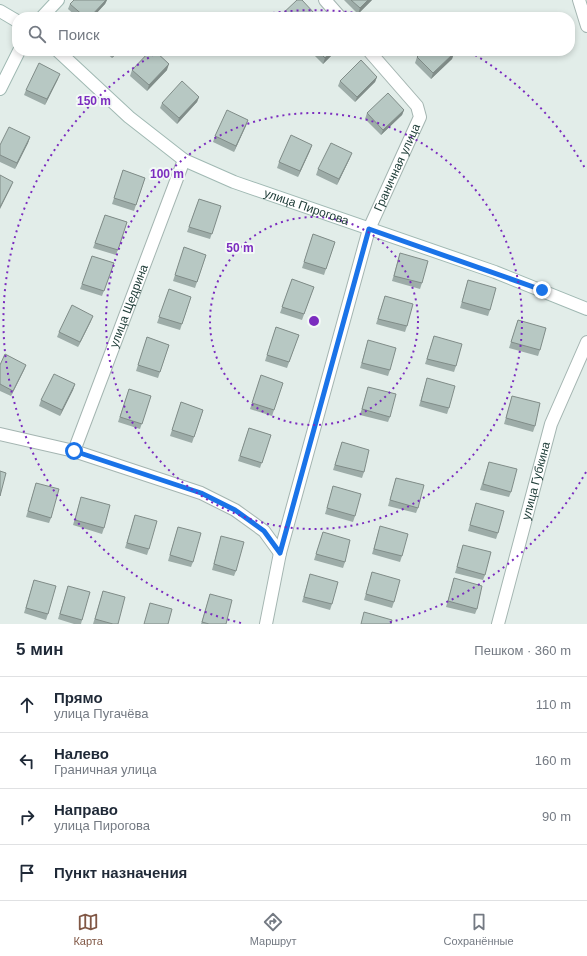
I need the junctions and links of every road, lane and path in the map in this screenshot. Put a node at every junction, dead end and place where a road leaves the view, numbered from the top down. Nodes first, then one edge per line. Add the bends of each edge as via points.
1 (58, 0) edge
2 (325, 0) edge
3 (579, 0) edge
4 (0, 11) edge
5 (47, 12) edge
6 (336, 12) edge
7 (12, 18) edge
8 (587, 26) edge
9 (16, 56) edge
10 (63, 56) edge
11 (373, 56) edge
12 (0, 89) edge
13 (184, 160) junction
14 (369, 229) junction
15 (587, 309) edge
16 (587, 342) edge
17 (0, 434) edge
18 (74, 451) junction
19 (280, 553) junction
20 (266, 624) edge
21 (498, 624) edge

1 - 5 street
2 - 6 street
3 - 8 street
4 - 7 street
9 - 12 street
10 - 13 street, улица Пирогова via 129,117
11 - 14 street, Граничная улица via 417,106 420,117
13 - 14 street, улица Пирогова via 234,182
13 - 18 street, улица Щедрина
14 - 15 street, улица Пирогова via 495,272
14 - 19 street, Граничная улица
16 - 21 street, улица Губкина via 552,424
17 - 18 street
18 - 19 street via 201,493 235,510 264,531
19 - 20 street, Граничная улица

